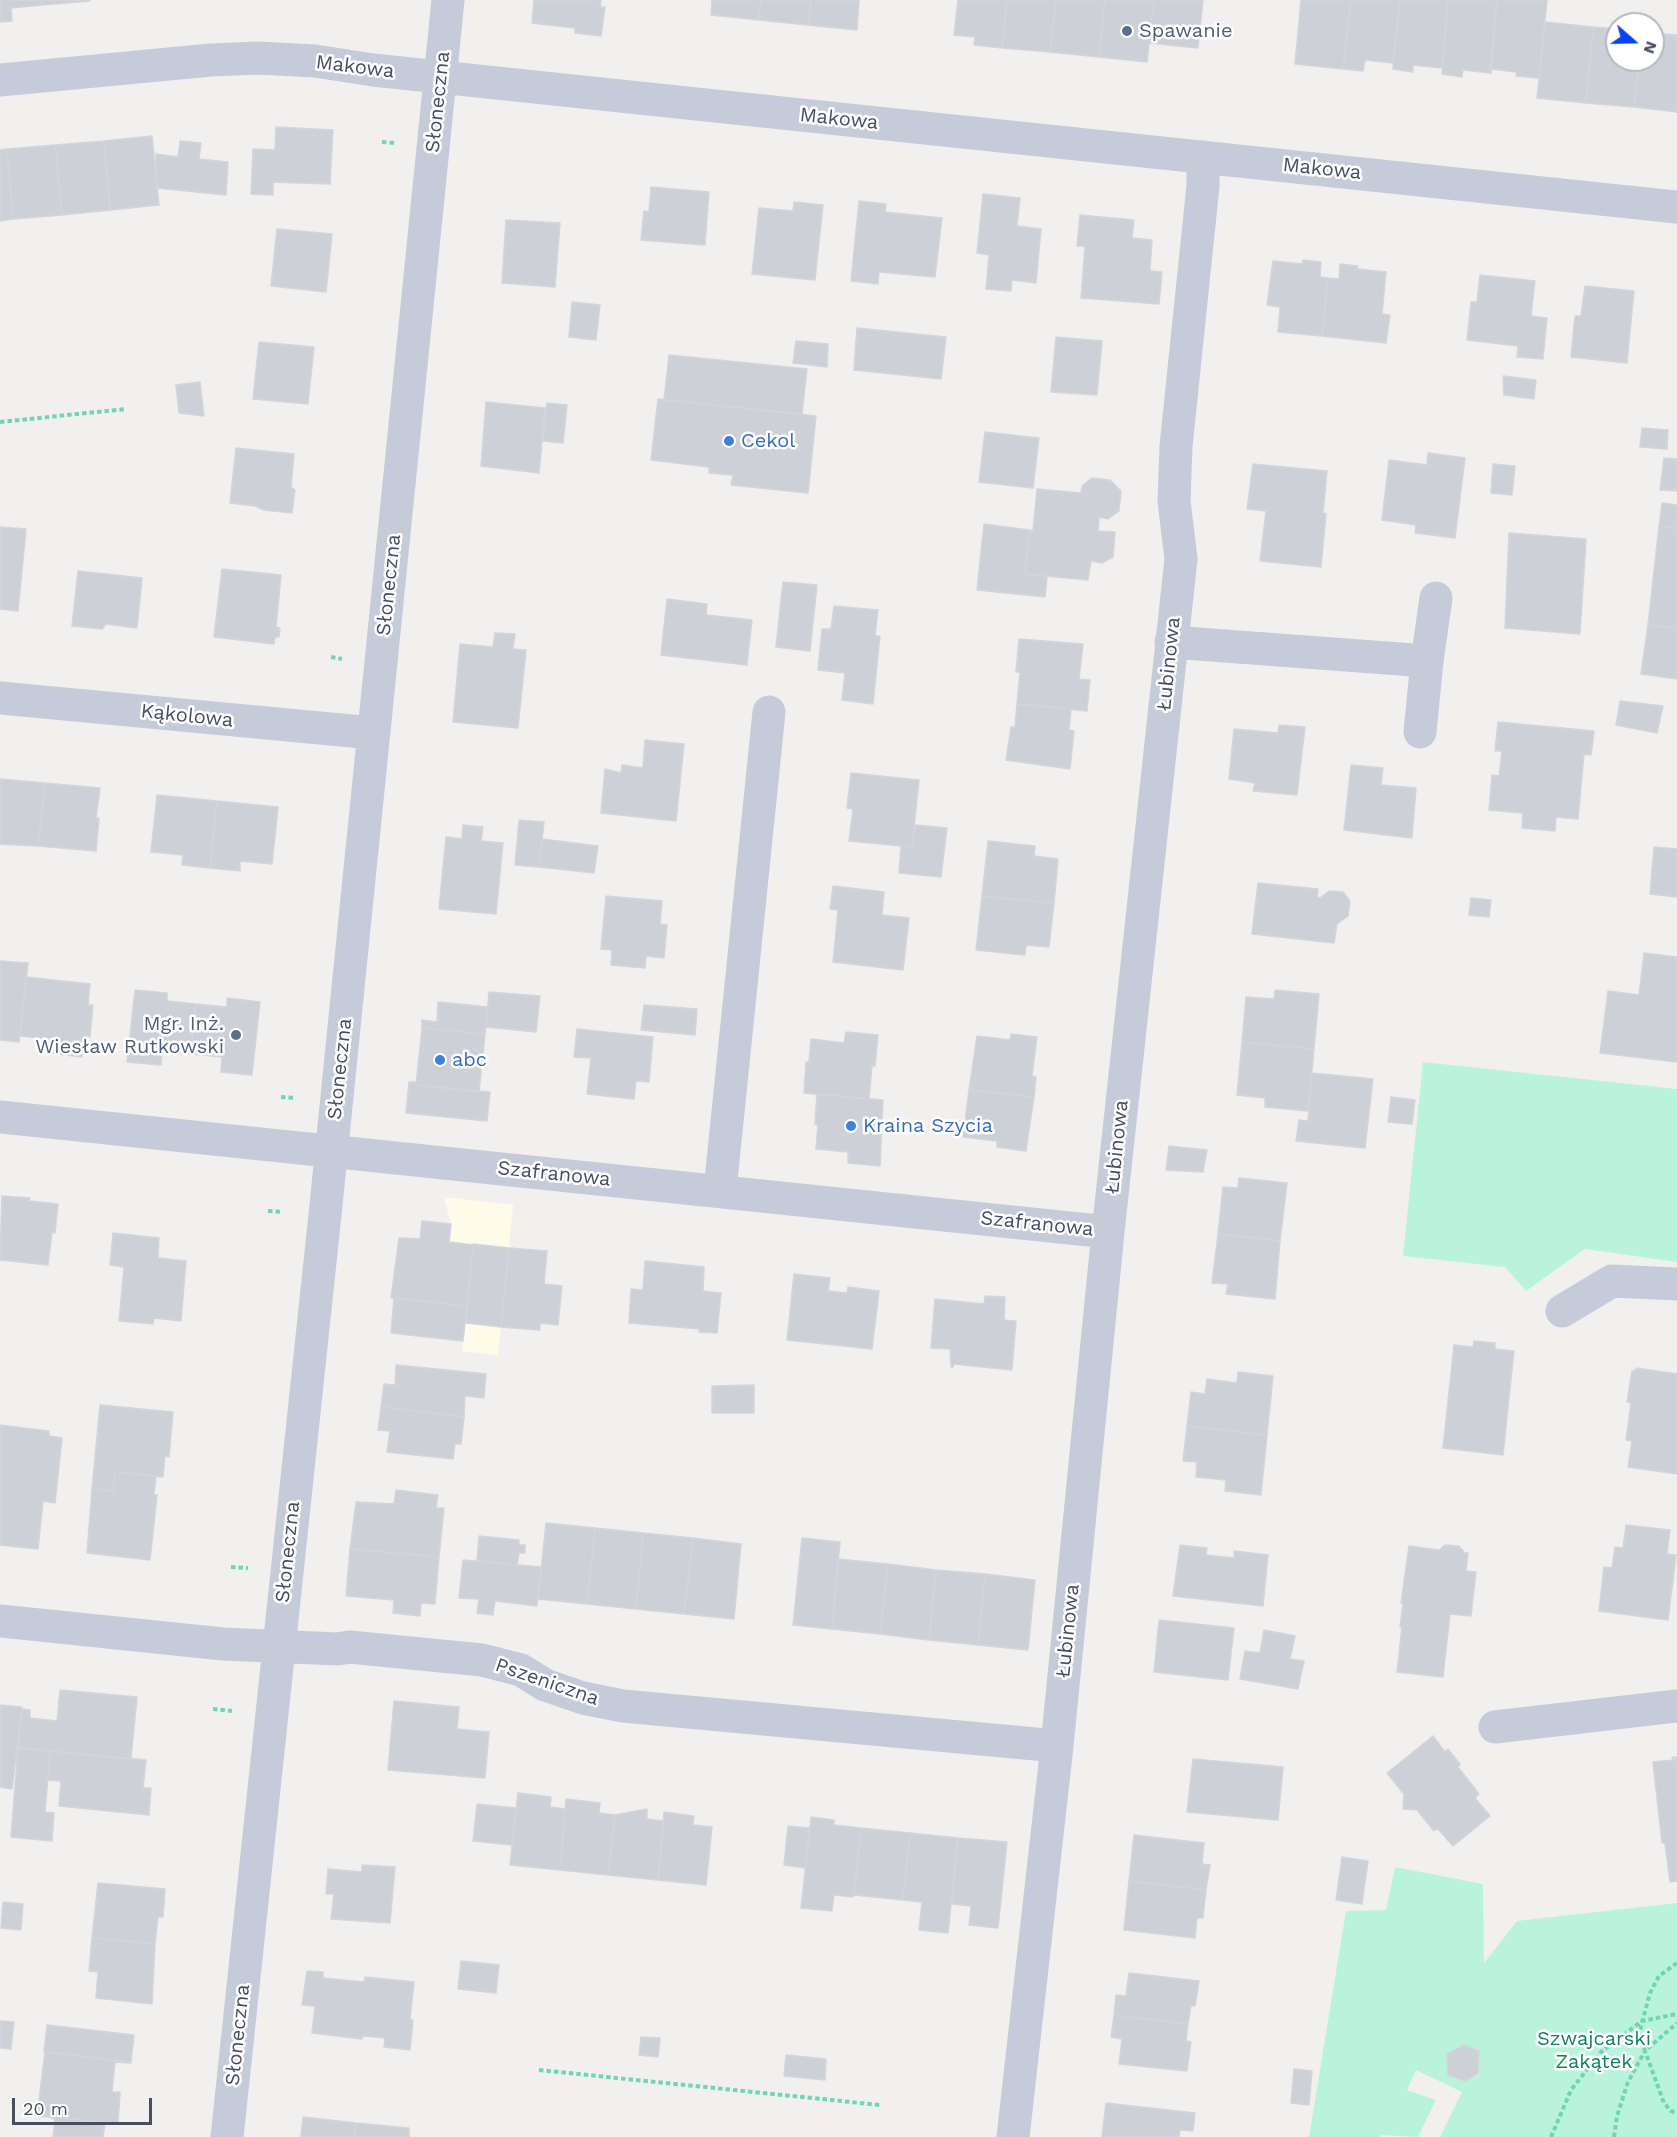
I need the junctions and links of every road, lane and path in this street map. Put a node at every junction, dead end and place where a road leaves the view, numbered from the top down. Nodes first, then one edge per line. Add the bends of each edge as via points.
1 (448, 0) edge
2 (440, 77) junction
3 (0, 80) edge
4 (1203, 157) junction
5 (1677, 207) edge
6 (126, 409) dead end
7 (0, 422) edge
8 (1436, 598) dead end
9 (1171, 642) junction
10 (1427, 661) junction
11 (0, 698) edge
12 (769, 712) dead end
13 (1420, 732) dead end
14 (373, 733) junction
15 (0, 1117) edge
16 (332, 1152) junction
17 (720, 1190) junction
18 (1108, 1232) junction
19 (1677, 1284) edge
20 (1562, 1311) dead end
21 (0, 1621) edge
22 (278, 1646) junction
23 (1677, 1706) edge
24 (1495, 1727) dead end
25 (1057, 1746) junction
26 (1677, 1964) edge
27 (1677, 2014) edge
28 (1642, 2021) junction
29 (1677, 2023) edge
30 (1645, 2051) junction
31 (539, 2070) dead end
32 (880, 2104) dead end
33 (1677, 2113) edge
34 (227, 2137) edge
35 (1013, 2137) edge
36 (1551, 2137) edge
37 (1614, 2137) edge

1 - 2 street, Słoneczna
2 - 3 street, Makowa via 258,58
2 - 4 street, Makowa
2 - 14 street, Słoneczna
4 - 5 street, Makowa
4 - 9 street, Łubinowa via 1176,446 1174,501 1181,559
6 - 7 path
8 - 10 street
9 - 10 street
9 - 18 street, Łubinowa
10 - 13 street
11 - 14 street, Kąkolowa
12 - 17 street
14 - 16 street, Słoneczna
15 - 16 street, Szafranowa
16 - 17 street, Szafranowa
16 - 22 street, Słoneczna
17 - 18 street, Szafranowa
18 - 25 street, Łubinowa
19 - 20 street via 1612,1281
21 - 22 street, Pszeniczna
22 - 25 street, Pszeniczna via 349,1647 482,1660 521,1670 545,1685 583,1698 623,1706
22 - 34 street, Słoneczna
23 - 24 street
25 - 35 street, Łubinowa
26 - 28 path via 1659,1976
27 - 28 path
28 - 30 path
28 - 36 path via 1601,2052 1571,2090
29 - 30 path
30 - 33 path via 1664,2103
30 - 37 path via 1628,2082
31 - 32 path

